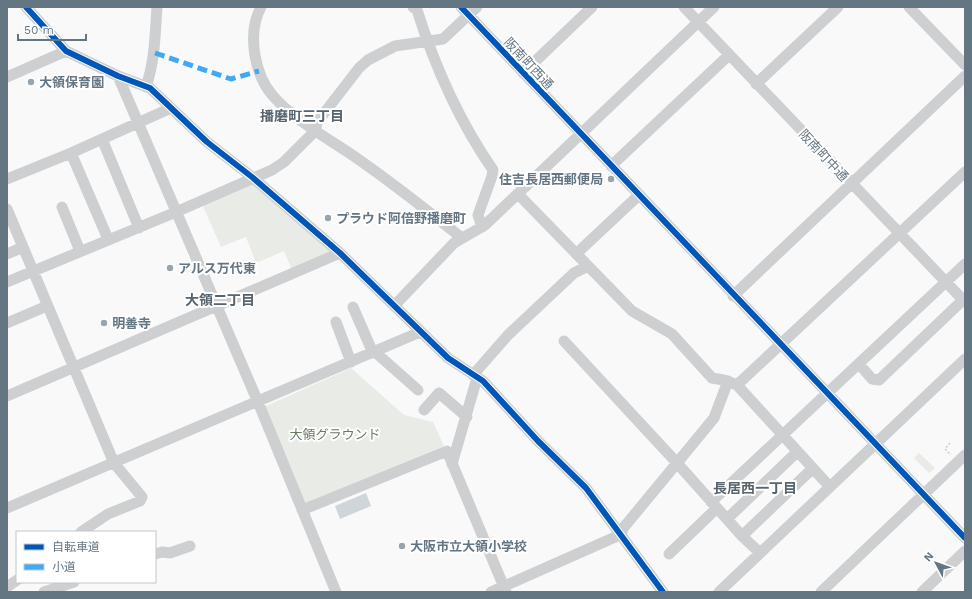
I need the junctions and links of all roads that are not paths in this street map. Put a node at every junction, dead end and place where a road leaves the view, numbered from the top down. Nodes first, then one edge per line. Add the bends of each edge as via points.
1 (26, 7) edge
2 (157, 7) edge
3 (261, 7) edge
4 (413, 7) edge
5 (477, 7) edge
6 (592, 7) edge
7 (684, 7) edge
8 (714, 7) edge
9 (838, 7) edge
10 (909, 7) edge
11 (464, 11) edge
12 (698, 22) junction
13 (427, 41) junction
14 (66, 51) junction
15 (729, 55) junction
16 (965, 66) edge
17 (523, 73) junction
18 (118, 76) junction
19 (965, 76) edge
20 (7, 77) edge
21 (756, 84) junction
22 (146, 86) junction
23 (171, 108) junction
24 (139, 124) junction
25 (315, 130) junction
26 (581, 134) junction
27 (102, 139) junction
28 (71, 153) junction
29 (611, 166) junction
30 (965, 172) edge
31 (252, 177) junction
32 (7, 179) edge
33 (851, 183) junction
34 (518, 194) junction
35 (639, 196) junction
36 (62, 207) dead end
37 (7, 209) edge
38 (176, 212) junction
39 (482, 227) junction
40 (139, 228) junction
41 (898, 234) junction
42 (462, 238) junction
43 (108, 239) junction
44 (23, 247) junction
45 (80, 251) junction
46 (340, 253) junction
47 (7, 254) edge
48 (576, 254) junction
49 (965, 264) edge
50 (588, 266) junction
51 (32, 272) junction
52 (7, 282) edge
53 (946, 282) junction
54 (733, 296) junction
55 (964, 300) edge
56 (216, 305) junction
57 (47, 306) junction
58 (394, 306) junction
59 (353, 307) dead end
60 (336, 322) dead end
61 (7, 323) edge
62 (420, 332) junction
63 (564, 341) dead end
64 (780, 344) junction
65 (374, 352) junction
66 (965, 359) edge
67 (351, 362) junction
68 (859, 364) junction
69 (73, 368) junction
70 (475, 377) junction
71 (732, 383) junction
72 (418, 390) dead end
73 (828, 394) junction
74 (7, 396) edge
75 (258, 402) junction
76 (424, 410) dead end
77 (467, 417) junction
78 (783, 436) junction
79 (875, 444) junction
80 (797, 452) junction
81 (962, 458) edge
82 (677, 462) junction
83 (114, 463) junction
84 (452, 464) junction
85 (812, 469) junction
86 (830, 487) junction
87 (924, 495) junction
88 (714, 505) junction
89 (7, 508) edge
90 (302, 510) junction
91 (727, 519) junction
92 (82, 531) edge
93 (621, 533) junction
94 (742, 536) junction
95 (965, 538) edge
96 (190, 546) dead end
97 (965, 551) edge
98 (760, 553) junction
99 (156, 554) edge
100 (669, 554) dead end
101 (16, 581) edge
102 (72, 583) edge
103 (7, 587) edge
104 (505, 589) edge
105 (58, 590) edge
106 (44, 592) edge
107 (336, 592) edge
108 (491, 592) edge
109 (663, 592) edge
110 (719, 592) edge
111 (821, 592) edge
112 (922, 592) edge

1 - 14 street
2 - 22 street via 153,67
3 - 25 street via 255,24 255,54 264,83 273,96
4 - 13 street
5 - 11 street
6 - 17 street
7 - 12 street, 阪南町中通
8 - 12 street
9 - 21 street
10 - 16 street
11 - 13 street via 443,39
11 - 17 street, 阪南町西通
12 - 15 street, 阪南町中通
12 - 26 street
13 - 25 street via 395,46 368,60 318,121
13 - 39 street via 452,102 492,170 478,215
14 - 18 street
14 - 20 street
15 - 21 street, 阪南町中通
15 - 29 street
17 - 26 street, 阪南町西通
18 - 22 street
18 - 24 street
19 - 33 street
21 - 33 street, 阪南町中通
22 - 23 street
23 - 24 street
23 - 31 street via 207,142
24 - 27 street
24 - 38 street
25 - 31 street via 284,162 272,170
25 - 42 street via 411,197
26 - 29 street, 阪南町西通
26 - 34 street
27 - 28 street
27 - 40 street
28 - 32 street
28 - 43 street
29 - 35 street, 阪南町西通
30 - 41 street
31 - 38 street
31 - 46 street
33 - 41 street, 阪南町中通
33 - 54 street
34 - 39 street
34 - 48 street
35 - 48 street
35 - 54 street, 阪南町西通
36 - 45 street
37 - 44 street
38 - 40 street
38 - 56 street
39 - 42 street
40 - 43 street
41 - 53 street, 阪南町中通
41 - 64 street
42 - 58 street via 445,251
43 - 45 street
44 - 47 street
44 - 51 street
45 - 51 street
46 - 56 street
46 - 58 street
48 - 50 street
49 - 53 street
50 - 70 street via 574,273 508,335
50 - 71 street via 632,312 672,334 712,378
51 - 52 street
51 - 57 street
53 - 55 street, 阪南町中通
53 - 68 street
54 - 64 street, 阪南町西通
55 - 68 street via 879,380 872,379
56 - 69 street
56 - 75 street
57 - 61 street
57 - 69 street
58 - 62 street
59 - 65 street
60 - 67 street
62 - 65 street
62 - 70 street via 448,358
63 - 82 street
64 - 71 street
64 - 73 street, 阪南町西通
65 - 67 street
65 - 72 street
66 - 79 street
67 - 75 street
68 - 73 street
69 - 74 street
69 - 83 street
70 - 77 street
70 - 93 street via 483,381 538,441 578,479
71 - 78 street
71 - 82 street via 714,418
73 - 78 street
73 - 79 street, 阪南町西通
75 - 83 street
75 - 90 street
76 - 77 street via 439,393
77 - 84 street
78 - 80 street
78 - 88 street
79 - 86 street
79 - 87 street, 阪南町西通
80 - 85 street
80 - 91 street
81 - 87 street
82 - 88 street
82 - 93 street
83 - 89 street
83 - 92 street via 142,497 140,502 108,514
84 - 90 street via 447,451
84 - 104 street
85 - 86 street
85 - 94 street
86 - 98 street
87 - 95 street, 阪南町西通
87 - 111 street
88 - 91 street
88 - 100 street
90 - 107 street
91 - 94 street
93 - 104 street
93 - 109 street
94 - 98 street
96 - 99 street via 170,553
97 - 112 street
98 - 110 street
101 - 103 street
102 - 105 street
104 - 108 street
105 - 106 street

